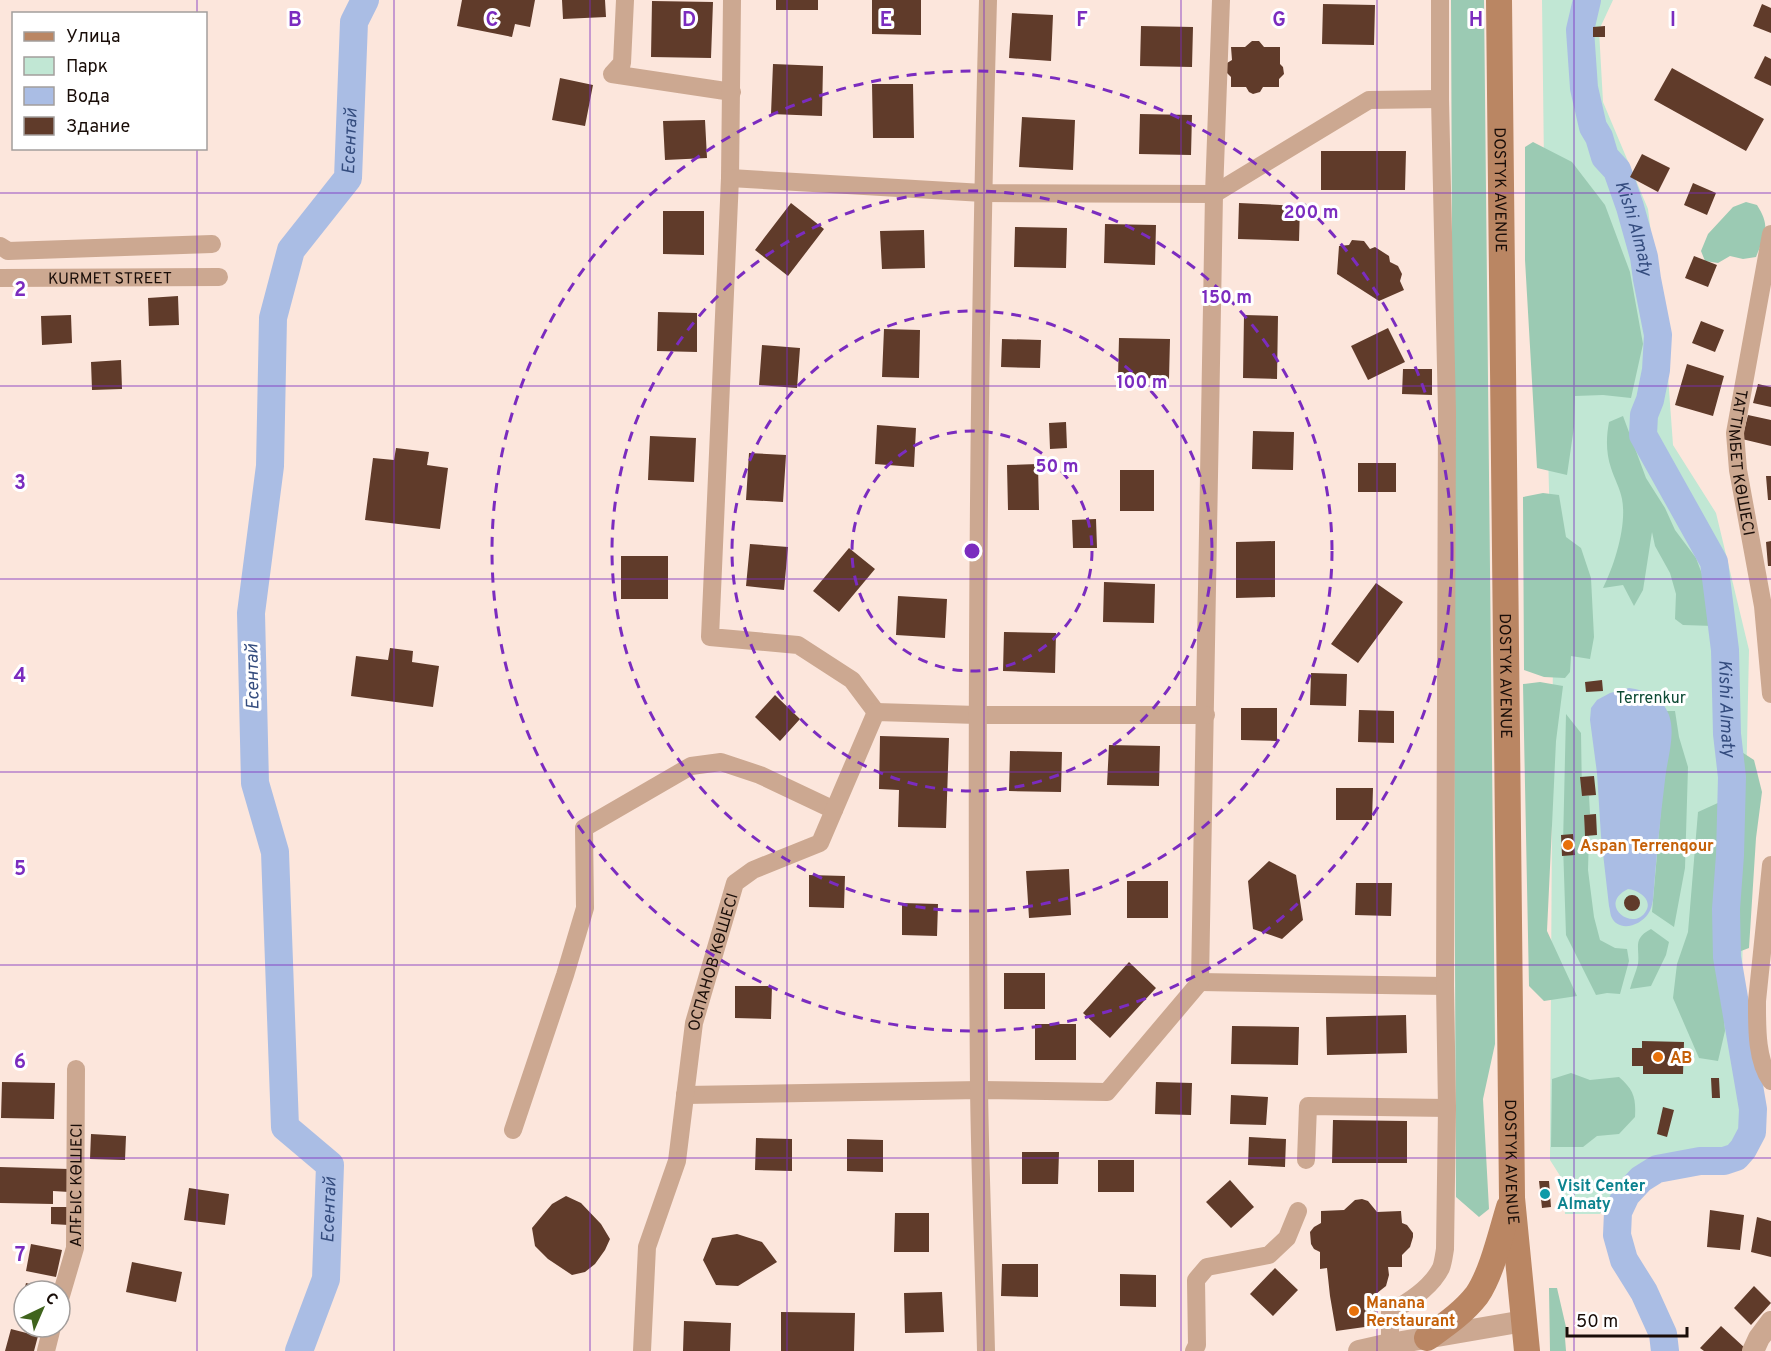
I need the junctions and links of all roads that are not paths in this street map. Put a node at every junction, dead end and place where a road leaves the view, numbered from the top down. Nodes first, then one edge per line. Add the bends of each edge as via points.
1 (625, 0) edge
2 (732, 0) edge
3 (988, 0) edge
4 (1221, 0) edge
5 (1440, 0) edge
6 (1499, 0) edge
7 (732, 93) junction
8 (1440, 99) junction
9 (730, 178) junction
10 (983, 193) junction
11 (1214, 194) junction
12 (1771, 234) edge
13 (212, 244) dead end
14 (0, 246) edge
15 (219, 277) dead end
16 (0, 278) edge
17 (1771, 694) edge
18 (876, 712) junction
19 (977, 715) junction
20 (1206, 715) junction
21 (834, 810) junction
22 (1771, 865) edge
23 (1200, 982) junction
24 (1445, 986) junction
25 (76, 1069) dead end
26 (1771, 1081) edge
27 (980, 1090) junction
28 (685, 1095) junction
29 (1447, 1108) junction
30 (513, 1130) dead end
31 (1306, 1160) dead end
32 (1512, 1198) junction
33 (1298, 1211) dead end
34 (66, 1279) edge
35 (1524, 1321) junction
36 (1771, 1323) edge
37 (1427, 1338) junction
38 (1390, 1344) junction
39 (642, 1351) edge
40 (986, 1351) edge
41 (1194, 1351) edge
42 (1359, 1351) edge
43 (1527, 1351) edge
44 (1753, 1351) edge

1 - 7 street via 622,63 612,74
2 - 7 street
3 - 10 street
4 - 11 street
5 - 8 street
6 - 32 main road, DOSTYK AVENUE
7 - 9 street
8 - 11 street via 1369,100
8 - 24 street via 1447,412
9 - 10 street
9 - 18 street via 710,638 798,645 852,680
10 - 11 street
10 - 19 street
11 - 20 street
12 - 17 street, ТАТТІМБЕТ КӨШЕСІ via 1735,433 1763,606
13 - 14 street, KURMET STREET via 8,251
15 - 16 street, KURMET STREET
18 - 19 street
18 - 21 street, ОСПАНОВ КӨШЕСІ
19 - 20 street
19 - 27 street
20 - 23 street
21 - 28 street, ОСПАНОВ КӨШЕСІ via 820,843 753,870 735,883 694,1023
21 - 30 street via 760,775 722,762 691,766 584,828 585,908
22 - 26 street via 1757,1001 1762,1058
23 - 24 street
23 - 27 street via 1107,1092
24 - 29 street
25 - 34 street, АЛҒЫС КӨШЕСІ via 75,1248
27 - 28 street
27 - 40 street
28 - 39 street, ОСПАНОВ КӨШЕСІ via 677,1161 647,1247
29 - 31 street via 1308,1106
29 - 38 street via 1445,1249 1441,1268 1427,1286 1390,1312
32 - 35 main road, DOSTYK AVENUE
32 - 37 main road via 1487,1276 1477,1294 1457,1316
33 - 41 street via 1287,1238 1269,1255 1207,1266 1196,1280
35 - 37 street
35 - 43 main road, DOSTYK AVENUE
36 - 44 street
37 - 38 street
38 - 42 street

